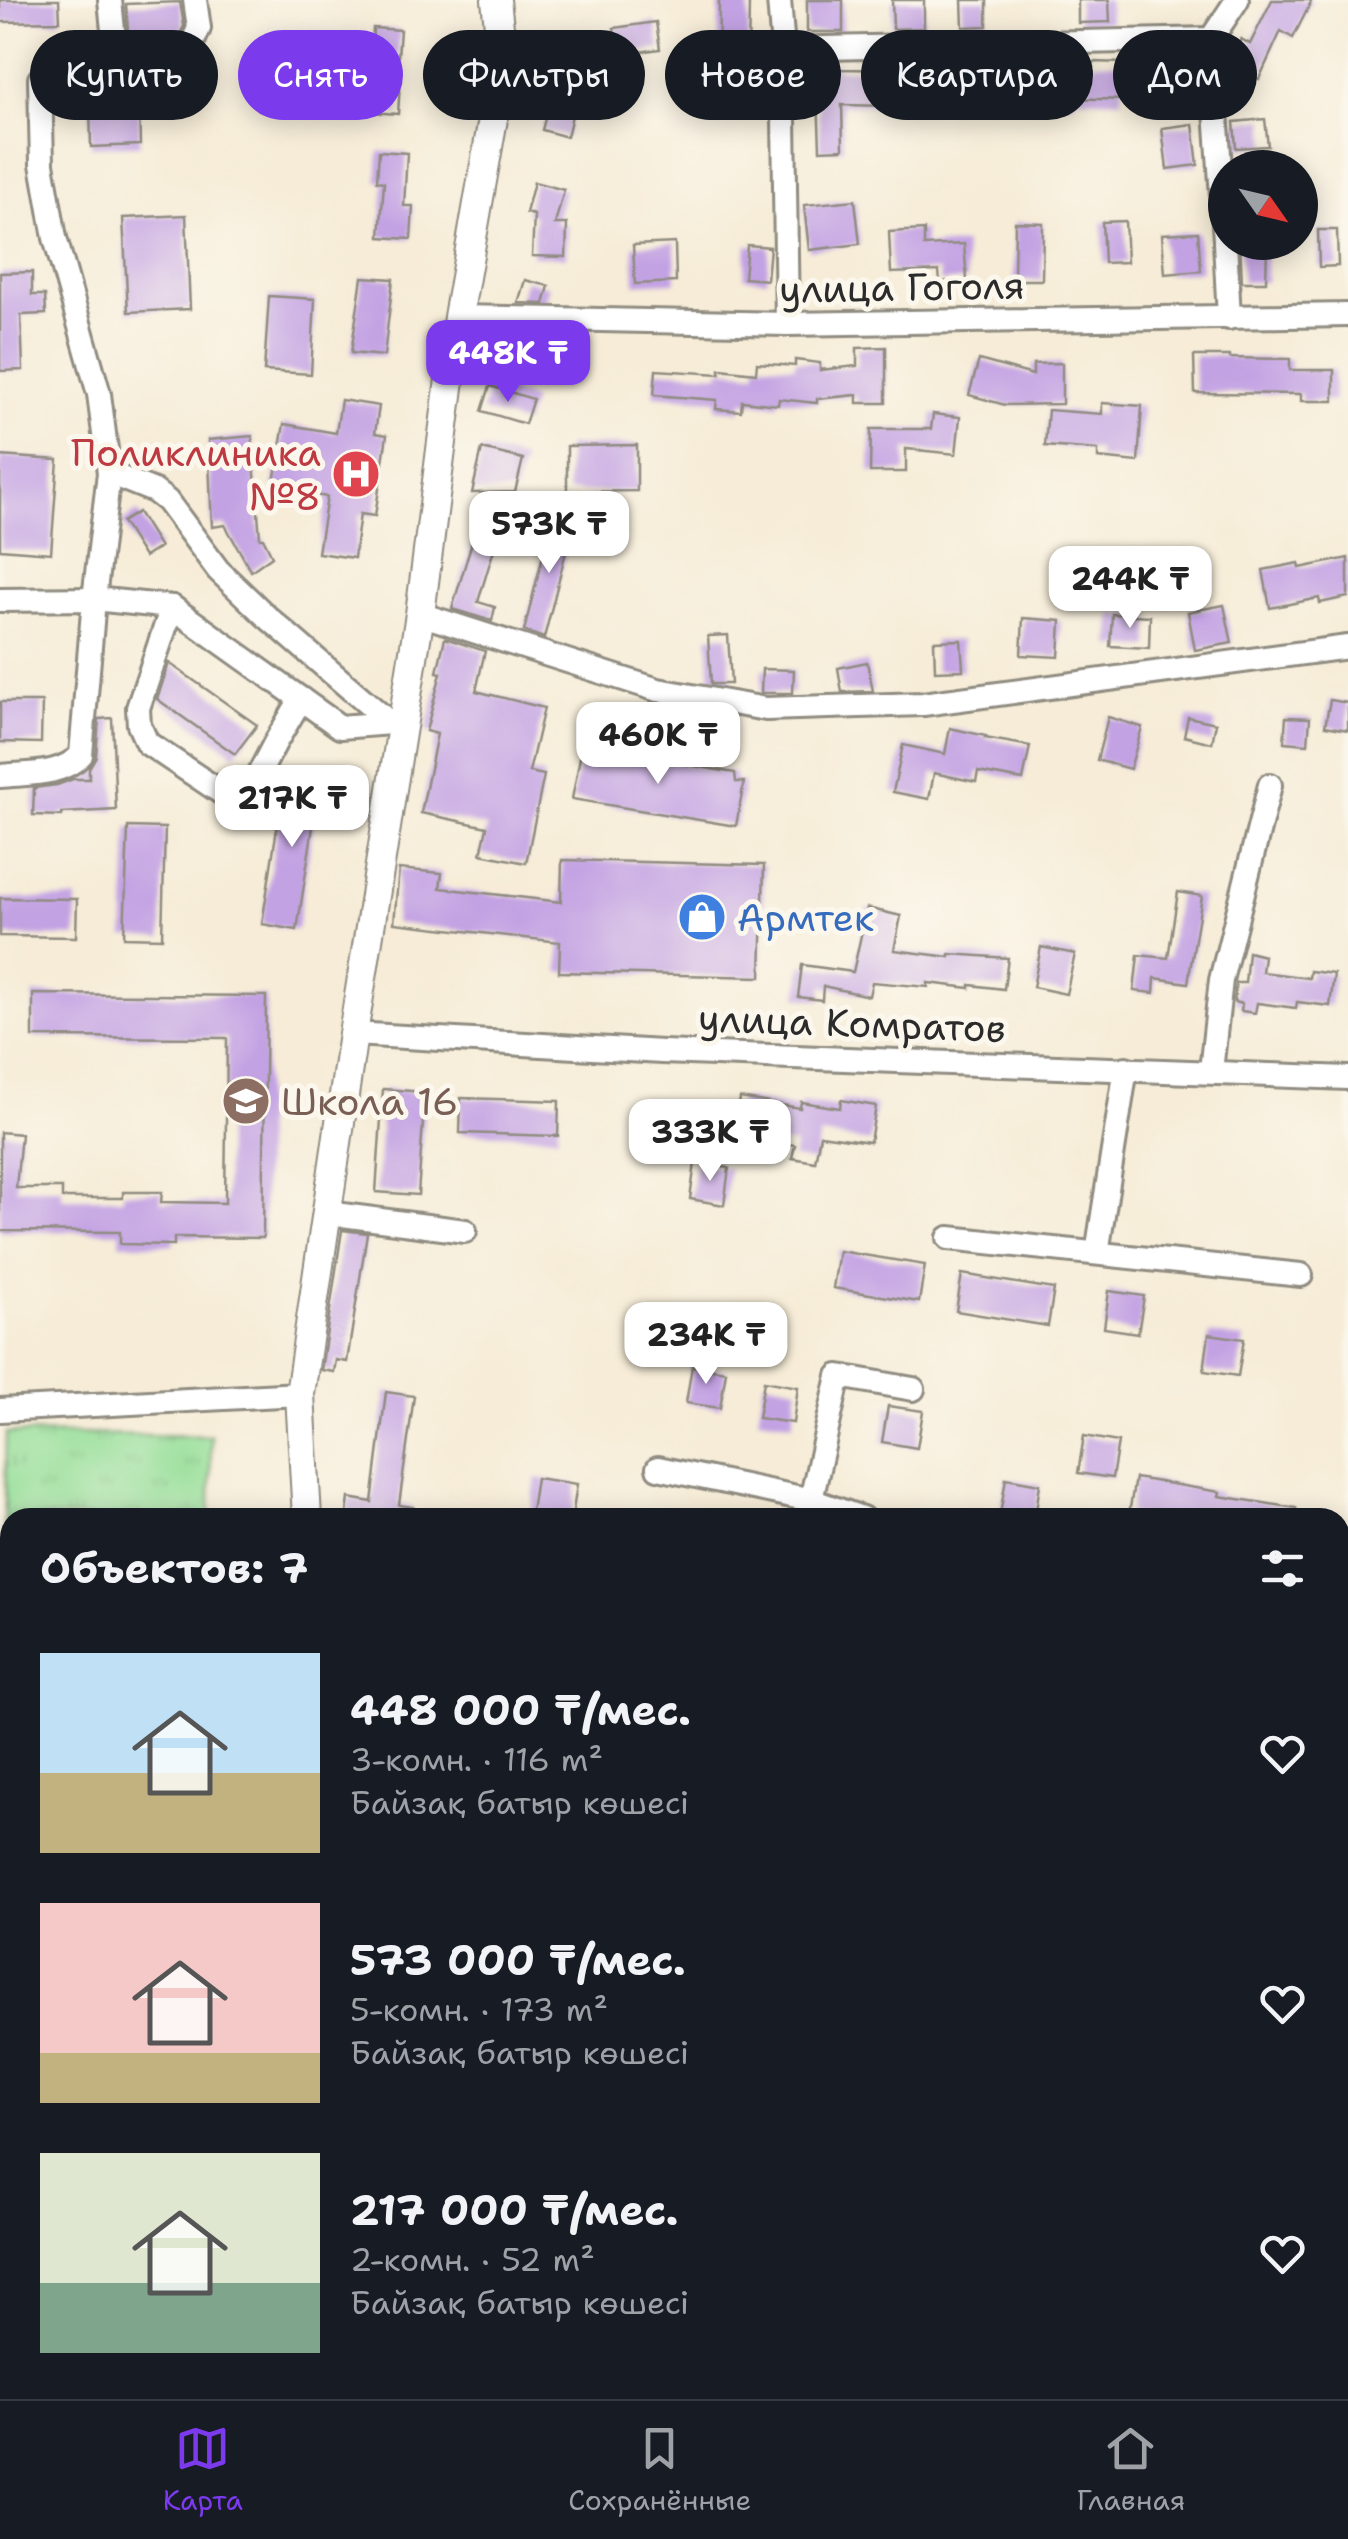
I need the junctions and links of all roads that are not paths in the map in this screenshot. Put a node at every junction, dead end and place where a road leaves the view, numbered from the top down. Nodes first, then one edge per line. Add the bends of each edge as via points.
1 (110, 0) edge
2 (195, 0) edge
3 (496, 0) edge
4 (779, 0) edge
5 (1237, 0) edge
6 (781, 30) edge
7 (1216, 30) edge
8 (1113, 41) edge
9 (841, 48) edge
10 (41, 120) edge
11 (784, 120) edge
12 (1217, 120) edge
13 (1219, 150) edge
14 (1226, 260) edge
15 (1348, 316) edge
16 (458, 317) junction
17 (1229, 318) junction
18 (787, 324) junction
19 (108, 473) junction
20 (94, 599) junction
21 (0, 600) edge
22 (172, 607) junction
23 (420, 614) junction
24 (1348, 647) edge
25 (301, 699) junction
26 (396, 722) junction
27 (0, 776) edge
28 (1270, 786) dead end
29 (353, 1034) junction
30 (1126, 1068) junction
31 (1211, 1072) junction
32 (1348, 1078) edge
33 (327, 1213) junction
34 (465, 1231) dead end
35 (949, 1238) dead end
36 (1098, 1253) junction
37 (1301, 1275) dead end
38 (913, 1389) dead end
39 (300, 1394) junction
40 (0, 1410) edge
41 (658, 1468) dead end
42 (811, 1500) junction
43 (306, 1508) edge
44 (834, 1508) edge

1 - 2 street via 118,80 126,88 160,86 180,69 199,28
3 - 16 main road via 503,62
4 - 6 street
5 - 7 street
8 - 9 street
10 - 19 street via 54,238 99,394
11 - 18 street
12 - 13 street
14 - 17 street
15 - 17 street, улица Гоголя
16 - 18 street, улица Гоголя
16 - 23 main road
17 - 18 street, улица Гоголя
19 - 20 street
19 - 26 street via 167,501 218,570 265,616
20 - 21 street
20 - 22 street
20 - 27 street via 81,755 60,770
22 - 25 street
22 - 25 street via 138,708 147,743 234,802 250,793
23 - 24 street via 658,690 766,709 923,704
23 - 26 main road
25 - 26 street via 340,727
26 - 29 main road
28 - 31 street via 1220,980
29 - 30 street, улица Комратов
29 - 33 main road
30 - 31 street, улица Комратов
30 - 36 street
31 - 32 street, улица Комратов
33 - 34 street
33 - 39 main road
35 - 36 street
36 - 37 street
38 - 42 street via 839,1376
39 - 40 street
39 - 43 main road
41 - 42 street
42 - 44 street

